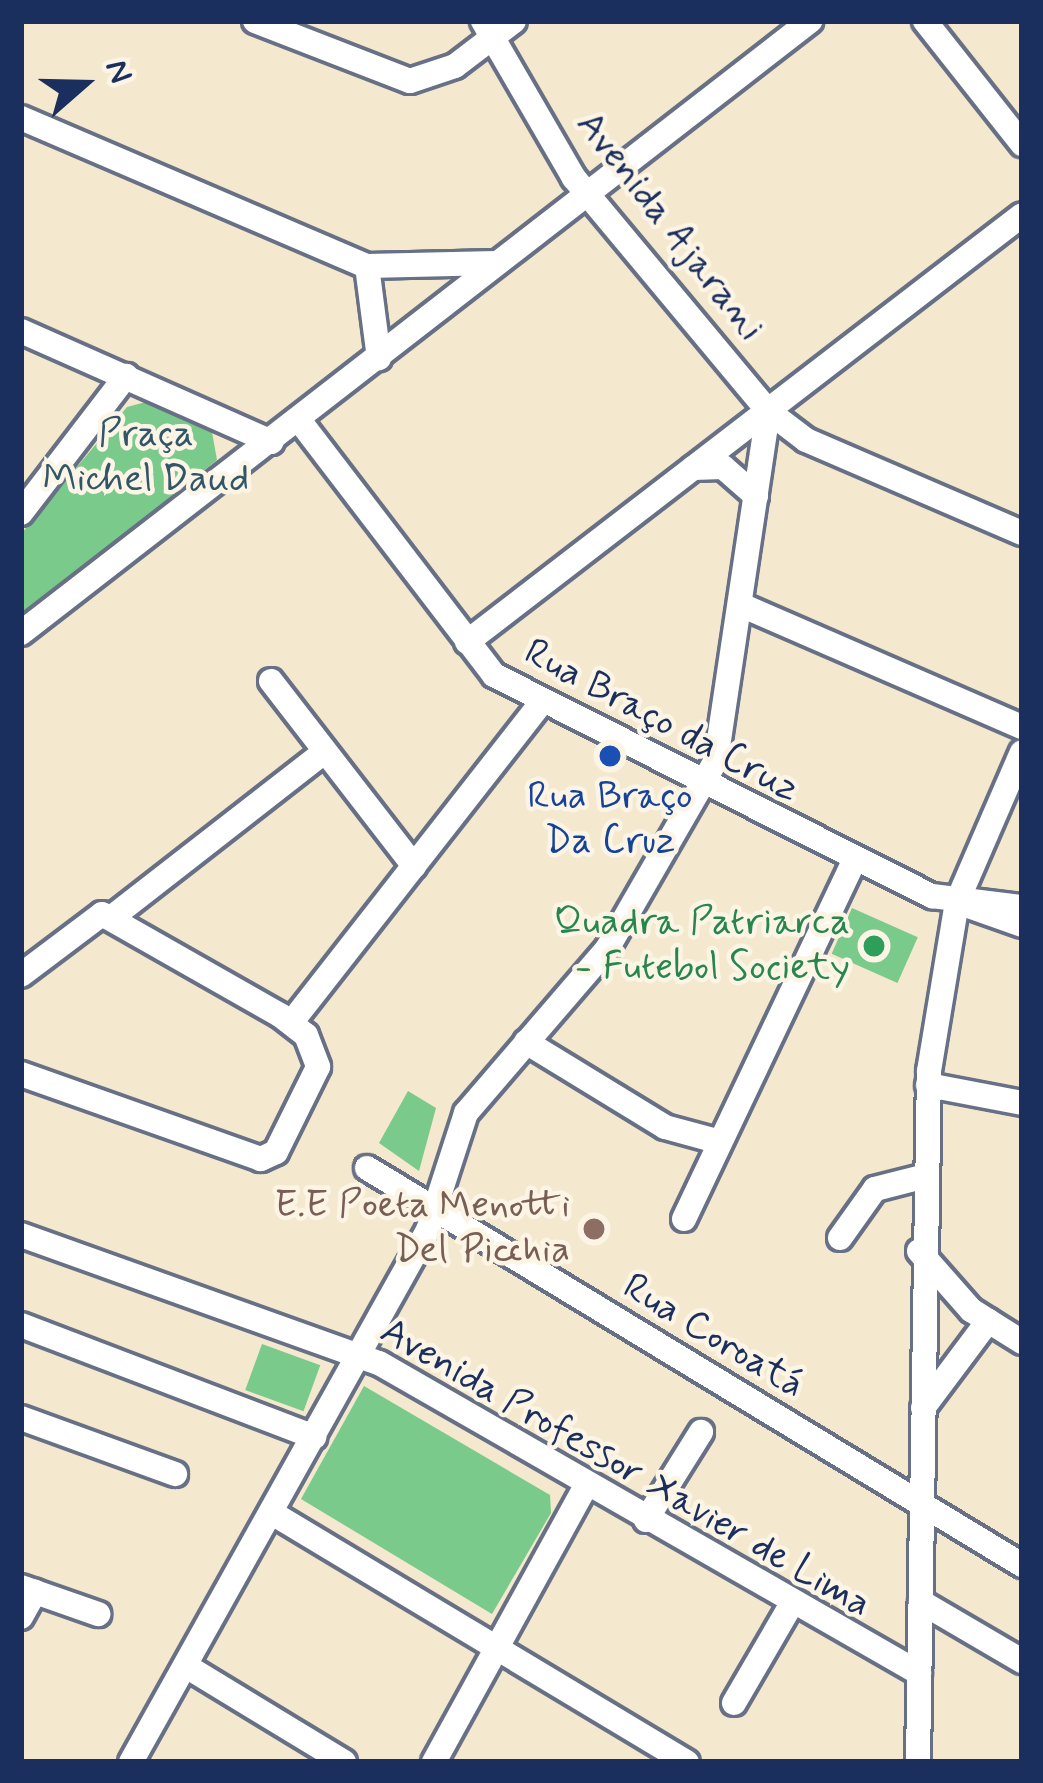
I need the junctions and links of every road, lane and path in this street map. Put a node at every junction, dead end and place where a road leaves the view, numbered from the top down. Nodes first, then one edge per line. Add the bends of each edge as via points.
1 (255, 21) edge
2 (514, 21) edge
3 (810, 21) edge
4 (925, 21) edge
5 (488, 30) edge
6 (21, 118) edge
7 (1022, 143) edge
8 (588, 195) junction
9 (1022, 215) edge
10 (496, 263) junction
11 (367, 266) junction
12 (21, 331) edge
13 (379, 358) junction
14 (126, 376) junction
15 (768, 411) junction
16 (299, 420) junction
17 (272, 442) junction
18 (694, 468) junction
19 (756, 496) junction
20 (21, 513) edge
21 (1022, 531) edge
22 (741, 605) junction
23 (21, 633) edge
24 (466, 642) junction
25 (271, 681) dead end
26 (542, 702) junction
27 (1022, 727) edge
28 (324, 752) junction
29 (1022, 752) edge
30 (699, 786) junction
31 (854, 861) junction
32 (414, 866) junction
33 (957, 902) junction
34 (1022, 907) edge
35 (107, 916) junction
36 (1022, 926) edge
37 (21, 975) edge
38 (291, 1023) junction
39 (526, 1042) junction
40 (21, 1075) edge
41 (928, 1085) junction
42 (1022, 1103) edge
43 (717, 1142) junction
44 (367, 1168) dead end
45 (922, 1177) junction
46 (436, 1210) junction
47 (684, 1219) dead end
48 (21, 1235) edge
49 (840, 1238) dead end
50 (919, 1251) junction
51 (988, 1322) junction
52 (21, 1325) edge
53 (1022, 1342) edge
54 (360, 1354) junction
55 (923, 1408) junction
56 (21, 1418) edge
57 (701, 1432) dead end
58 (314, 1437) junction
59 (175, 1474) dead end
60 (586, 1484) junction
61 (923, 1507) junction
62 (272, 1513) junction
63 (646, 1520) junction
64 (1022, 1565) edge
65 (28, 1589) edge
66 (921, 1602) junction
67 (791, 1605) junction
68 (98, 1614) dead end
69 (21, 1617) edge
70 (497, 1648) junction
71 (1022, 1661) edge
72 (186, 1666) junction
73 (920, 1673) junction
74 (734, 1702) dead end
75 (130, 1762) edge
76 (344, 1762) edge
77 (434, 1762) edge
78 (688, 1762) edge
79 (917, 1762) edge

1 - 5 street via 410,81
2 - 5 street
3 - 8 street
4 - 7 street
5 - 8 street, Avenida Ajarani
6 - 11 street
8 - 10 street
8 - 15 street, Avenida Ajarani
9 - 15 street
10 - 11 street
10 - 13 street
11 - 13 street
12 - 14 street
13 - 16 street
14 - 17 street
14 - 20 street
15 - 18 street
15 - 19 street
15 - 21 street, Avenida Ajarani via 806,440
16 - 17 street
16 - 24 street, Rua Braço da Cruz
17 - 23 street
18 - 19 street via 724,467
18 - 24 street
19 - 22 street
22 - 27 street
22 - 30 street via 724,741
24 - 26 street, Rua Braço da Cruz via 494,675
25 - 28 street
26 - 30 street, Rua Braço da Cruz
26 - 32 street
28 - 32 street
28 - 35 street
29 - 33 street
30 - 31 street, Rua Braço da Cruz
30 - 39 street via 607,950
31 - 33 street, Rua Braço da Cruz
31 - 43 street
32 - 38 street
33 - 34 street
33 - 36 street, Rua Braço da Cruz
33 - 41 street
35 - 37 street
35 - 38 street
38 - 40 street via 314,1045 316,1081 276,1152 252,1159
39 - 43 street via 665,1127
39 - 46 street via 466,1113
41 - 42 street
41 - 45 street
43 - 47 street
44 - 46 street, Rua Coroatá
45 - 49 street via 875,1189
45 - 50 street
46 - 54 street
46 - 61 street, Rua Coroatá
48 - 54 street, Avenida Professor Xavier de Lima
50 - 51 street
50 - 55 street
51 - 53 street
51 - 55 street
52 - 58 street
54 - 58 street
54 - 60 street, Avenida Professor Xavier de Lima
55 - 61 street
56 - 59 street
57 - 63 street
58 - 62 street
60 - 63 street, Avenida Professor Xavier de Lima
60 - 70 street
61 - 64 street, Rua Coroatá
61 - 66 street
62 - 70 street
62 - 72 street
63 - 67 street, Avenida Professor Xavier de Lima
65 - 68 street
65 - 69 street
66 - 71 street
66 - 73 street
67 - 73 street, Avenida Professor Xavier de Lima
67 - 74 street
70 - 77 street
70 - 78 street
72 - 75 street
72 - 76 street
73 - 79 street

